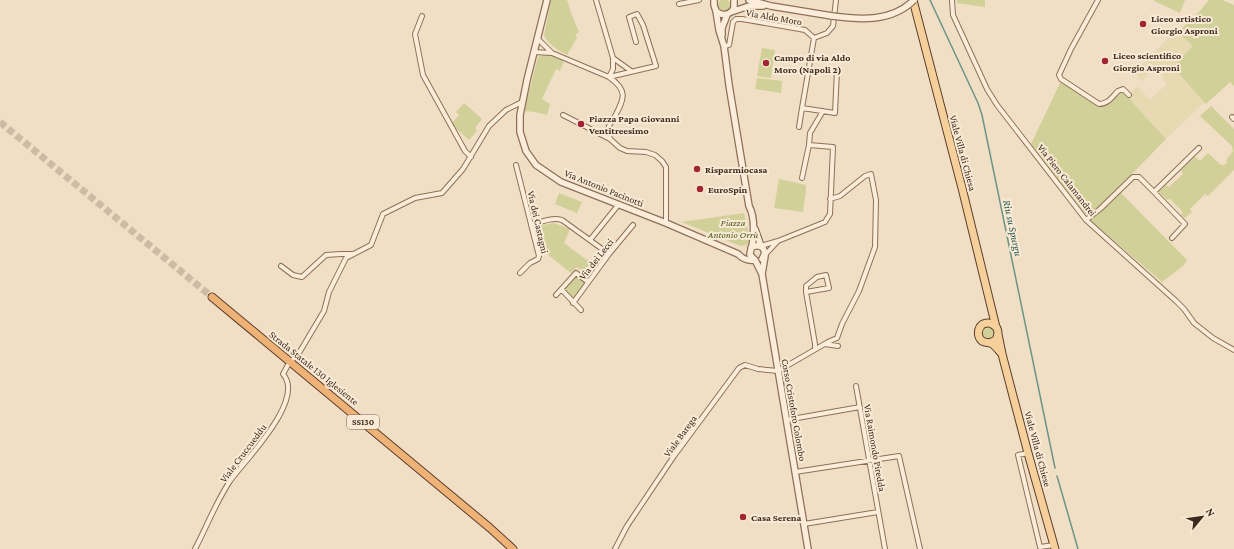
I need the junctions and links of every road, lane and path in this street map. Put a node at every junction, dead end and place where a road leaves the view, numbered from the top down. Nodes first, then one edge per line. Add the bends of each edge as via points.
1 (547, 0) edge
2 (596, 0) edge
3 (699, 0) edge
4 (714, 0) edge
5 (734, 0) edge
6 (749, 0) edge
7 (836, 0) edge
8 (914, 0) edge
9 (952, 0) edge
10 (1098, 0) edge
11 (679, 4) dead end
12 (771, 6) junction
13 (716, 11) junction
14 (729, 13) junction
15 (422, 16) dead end
16 (537, 38) junction
17 (722, 38) junction
18 (814, 38) junction
19 (636, 42) dead end
20 (724, 49) junction
21 (534, 52) junction
22 (552, 53) junction
23 (613, 58) junction
24 (837, 70) dead end
25 (631, 71) junction
26 (609, 77) junction
27 (1128, 95) dead end
28 (522, 102) junction
29 (802, 108) junction
30 (823, 111) junction
31 (563, 115) dead end
32 (799, 127) dead end
33 (610, 139) junction
34 (809, 145) junction
35 (1198, 148) dead end
36 (471, 157) junction
37 (516, 165) dead end
38 (802, 178) dead end
39 (1154, 192) junction
40 (830, 199) junction
41 (619, 204) junction
42 (1086, 220) junction
43 (666, 223) junction
44 (753, 223) junction
45 (531, 225) junction
46 (633, 225) dead end
47 (1172, 238) dead end
48 (590, 240) junction
49 (778, 241) junction
50 (761, 246) junction
51 (751, 249) junction
52 (354, 254) junction
53 (609, 254) junction
54 (738, 254) junction
55 (765, 256) junction
56 (754, 260) junction
57 (281, 266) dead end
58 (520, 274) dead end
59 (762, 274) junction
60 (588, 282) junction
61 (562, 290) junction
62 (806, 292) junction
63 (556, 295) dead end
64 (212, 297) tunnel mouth
65 (573, 303) junction
66 (581, 310) dead end
67 (992, 312) junction
68 (987, 323) junction
69 (997, 330) junction
70 (990, 343) junction
71 (825, 344) junction
72 (838, 346) dead end
73 (815, 349) junction
74 (1234, 350) edge
75 (1002, 354) junction
76 (292, 360) dead end
77 (288, 365) dead end
78 (778, 372) junction
79 (856, 386) dead end
80 (860, 407) junction
81 (786, 420) junction
82 (1028, 453) junction
83 (870, 461) junction
84 (795, 472) junction
85 (878, 512) junction
86 (804, 524) junction
87 (1054, 547) edge
88 (195, 549) edge
89 (513, 549) edge
90 (615, 549) edge
91 (808, 549) edge
92 (884, 549) edge
93 (920, 549) edge

1 - 16 street, Via Antonio Pacinotti
2 - 23 street
3 - 11 street
4 - 13 street, Corso Cristoforo Colombo
5 - 14 street, Corso Cristoforo Colombo via 734,8
6 - 12 street
7 - 18 street via 833,26 827,33
8 - 12 street, bridge via 895,13 868,19
8 - 67 main road, Viale Villa di Chiesa
9 - 42 street, Via Piero Calamandrei via 953,15 987,89
10 - 27 street via 1059,75 1061,79 1099,104 1106,103 1123,89
12 - 14 street via 749,6
13 - 14 street via 721,14
13 - 17 street, Corso Cristoforo Colombo
14 - 17 street, Corso Cristoforo Colombo via 722,28
15 - 36 street via 415,34 423,75 465,151
16 - 21 street, Via Antonio Pacinotti
16 - 22 street
17 - 20 street, Corso Cristoforo Colombo
18 - 20 street, Via Aldo Moro via 805,30 736,19 733,22 729,45
18 - 29 street
19 - 25 street via 629,17 637,14 656,66
20 - 44 street, Corso Cristoforo Colombo
21 - 22 street
21 - 28 street, Via Antonio Pacinotti
22 - 26 street
23 - 25 street
23 - 26 street via 613,69
24 - 30 street via 835,113
25 - 26 street
26 - 33 street via 621,88 623,97 609,127
28 - 36 street via 506,110 489,126
28 - 41 street, Via Antonio Pacinotti via 520,132 526,151 536,165 561,182
29 - 30 street
29 - 32 street
30 - 34 street via 810,133
31 - 33 street
33 - 43 street via 627,151 646,152 662,161 666,167
34 - 38 street
34 - 40 street via 832,148
35 - 39 street
36 - 52 street via 442,193 415,198 383,214 371,246
37 - 45 street, Via dei Castagni
39 - 42 street via 1139,177 1133,177
39 - 47 street via 1186,224
40 - 49 street via 830,214 825,222
40 - 71 street via 840,196 871,174 876,200 874,247 858,294 837,338
41 - 43 street, Via Antonio Pacinotti
41 - 48 street
42 - 74 street, Via Piero Calamandrei via 1157,282 1194,323
43 - 54 street, Via Antonio Pacinotti
44 - 50 street, Corso Cristoforo Colombo
44 - 51 street, Corso Cristoforo Colombo
45 - 48 street via 558,219 565,221
45 - 58 street, Via dei Castagni via 539,256
46 - 53 street, Via dei Lecci
48 - 53 street
49 - 50 street
49 - 55 street
50 - 51 street via 756,245
50 - 55 street, Corso Cristoforo Colombo
51 - 54 street via 745,254
51 - 56 street, Corso Cristoforo Colombo via 750,255
52 - 57 street via 326,255 302,278
52 - 76 street via 346,258 329,292 324,311
53 - 60 street, Via dei Lecci
54 - 56 street, Via Antonio Pacinotti via 743,259
55 - 56 street via 759,261
55 - 59 street, Corso Cristoforo Colombo
56 - 59 street, Corso Cristoforo Colombo
59 - 78 street, Corso Cristoforo Colombo
60 - 61 street via 576,273
60 - 65 street, Via dei Lecci
61 - 63 street
61 - 65 street
62 - 62 street via 829,288 826,276 817,277 810,282 806,286
62 - 73 street
64 - 89 highway, Strada Statale 130 Iglesiente / SS130
65 - 66 street
67 - 68 main road
67 - 69 main road, Viale Villa di Chiesa
68 - 69 main road via 994,324
68 - 70 main road via 981,326 978,335 981,340
69 - 70 main road via 996,340
69 - 75 main road, Viale Villa di Chiesa
70 - 75 main road
71 - 72 street
71 - 73 street
73 - 78 street
75 - 82 main road, Viale Villa di Chiese
77 - 88 street, Viale Cruccueddu via 284,374 289,382 285,405 271,429 230,481
78 - 81 street, Corso Cristoforo Colombo
78 - 90 street, Viale Barega via 745,365 739,368 674,456 627,526
79 - 80 street, Via Raimondo Piredda
80 - 81 street
80 - 83 street, Via Raimondo Piredda
81 - 84 street, Corso Cristoforo Colombo
82 - 87 main road, Viale Villa di Chiese
82 - 87 street via 1018,455 1040,547
83 - 84 street
83 - 85 street, Via Raimondo Piredda
83 - 93 street via 898,456
84 - 86 street, Corso Cristoforo Colombo
85 - 86 street
85 - 92 street, Via Raimondo Piredda
86 - 91 street, Corso Cristoforo Colombo

